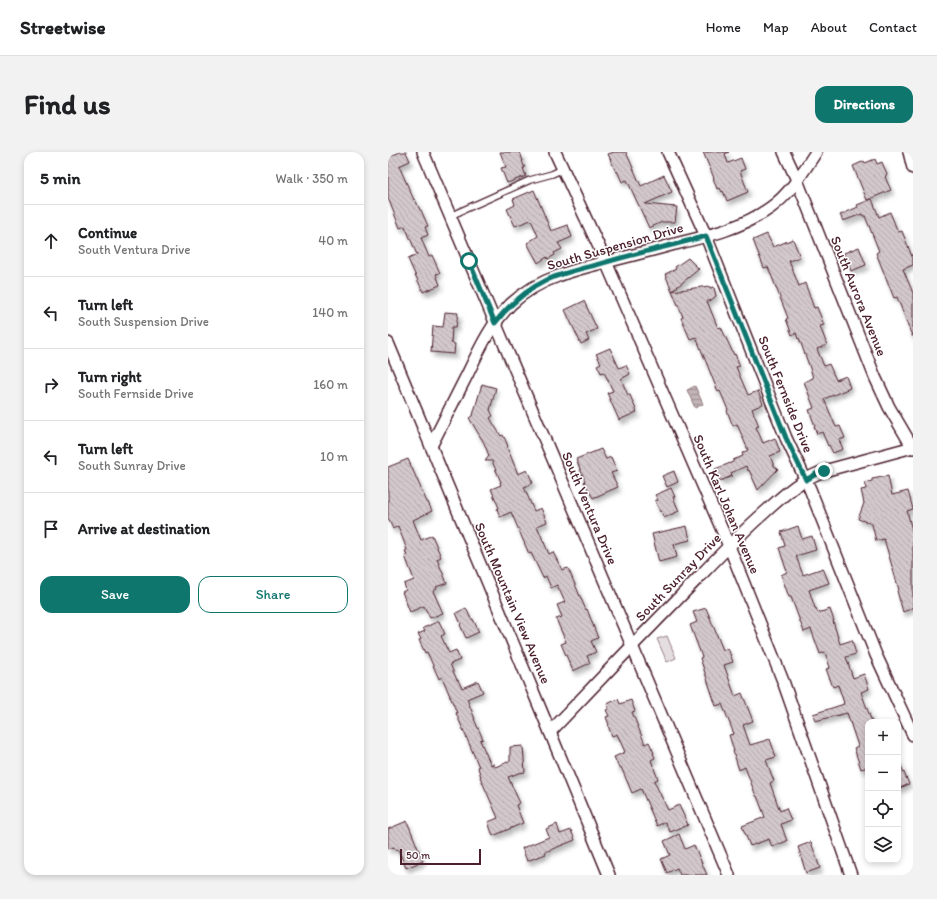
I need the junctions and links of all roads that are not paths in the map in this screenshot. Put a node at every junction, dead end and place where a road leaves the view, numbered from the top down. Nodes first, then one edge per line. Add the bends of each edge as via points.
1 (423, 152) edge
2 (556, 152) edge
3 (668, 152) edge
4 (784, 152) edge
5 (816, 152) edge
6 (909, 152) edge
7 (913, 168) edge
8 (563, 169) junction
9 (797, 180) junction
10 (450, 216) junction
11 (706, 236) junction
12 (606, 262) junction
13 (495, 323) junction
14 (388, 343) edge
15 (431, 446) junction
16 (913, 448) edge
17 (806, 480) junction
18 (729, 546) junction
19 (632, 646) junction
20 (550, 732) junction
21 (913, 735) edge
22 (609, 875) edge
23 (729, 875) edge
24 (851, 875) edge

1 - 10 street, South Ventura Drive
2 - 8 street, South Karl Johan Avenue
3 - 11 street, South Fernside Drive
4 - 9 street, South Aurora Avenue
5 - 9 street, South Suspension Drive
6 - 7 street
8 - 10 lane via 530,180
8 - 12 street, South Karl Johan Avenue
9 - 11 street, South Suspension Drive via 772,207 756,218
9 - 16 street, South Aurora Avenue via 875,377 889,408
10 - 13 street, South Ventura Drive
11 - 12 street, South Suspension Drive
11 - 17 street, South Fernside Drive via 786,438
12 - 13 street, South Suspension Drive via 545,281 512,304
12 - 18 street, South Karl Johan Avenue
13 - 15 street, South Suspension Drive
13 - 19 street, South Ventura Drive
14 - 15 street, South Mountain View Avenue
15 - 20 street, South Mountain View Avenue
16 - 17 street, South Sunray Drive via 830,469
17 - 18 street, South Sunray Drive via 790,490
17 - 21 street, South Fernside Drive via 876,656
18 - 19 street, South Sunray Drive
18 - 24 street, South Karl Johan Avenue via 783,681
19 - 20 street, South Sunray Drive
19 - 23 street, South Ventura Drive
20 - 22 street, South Mountain View Avenue

